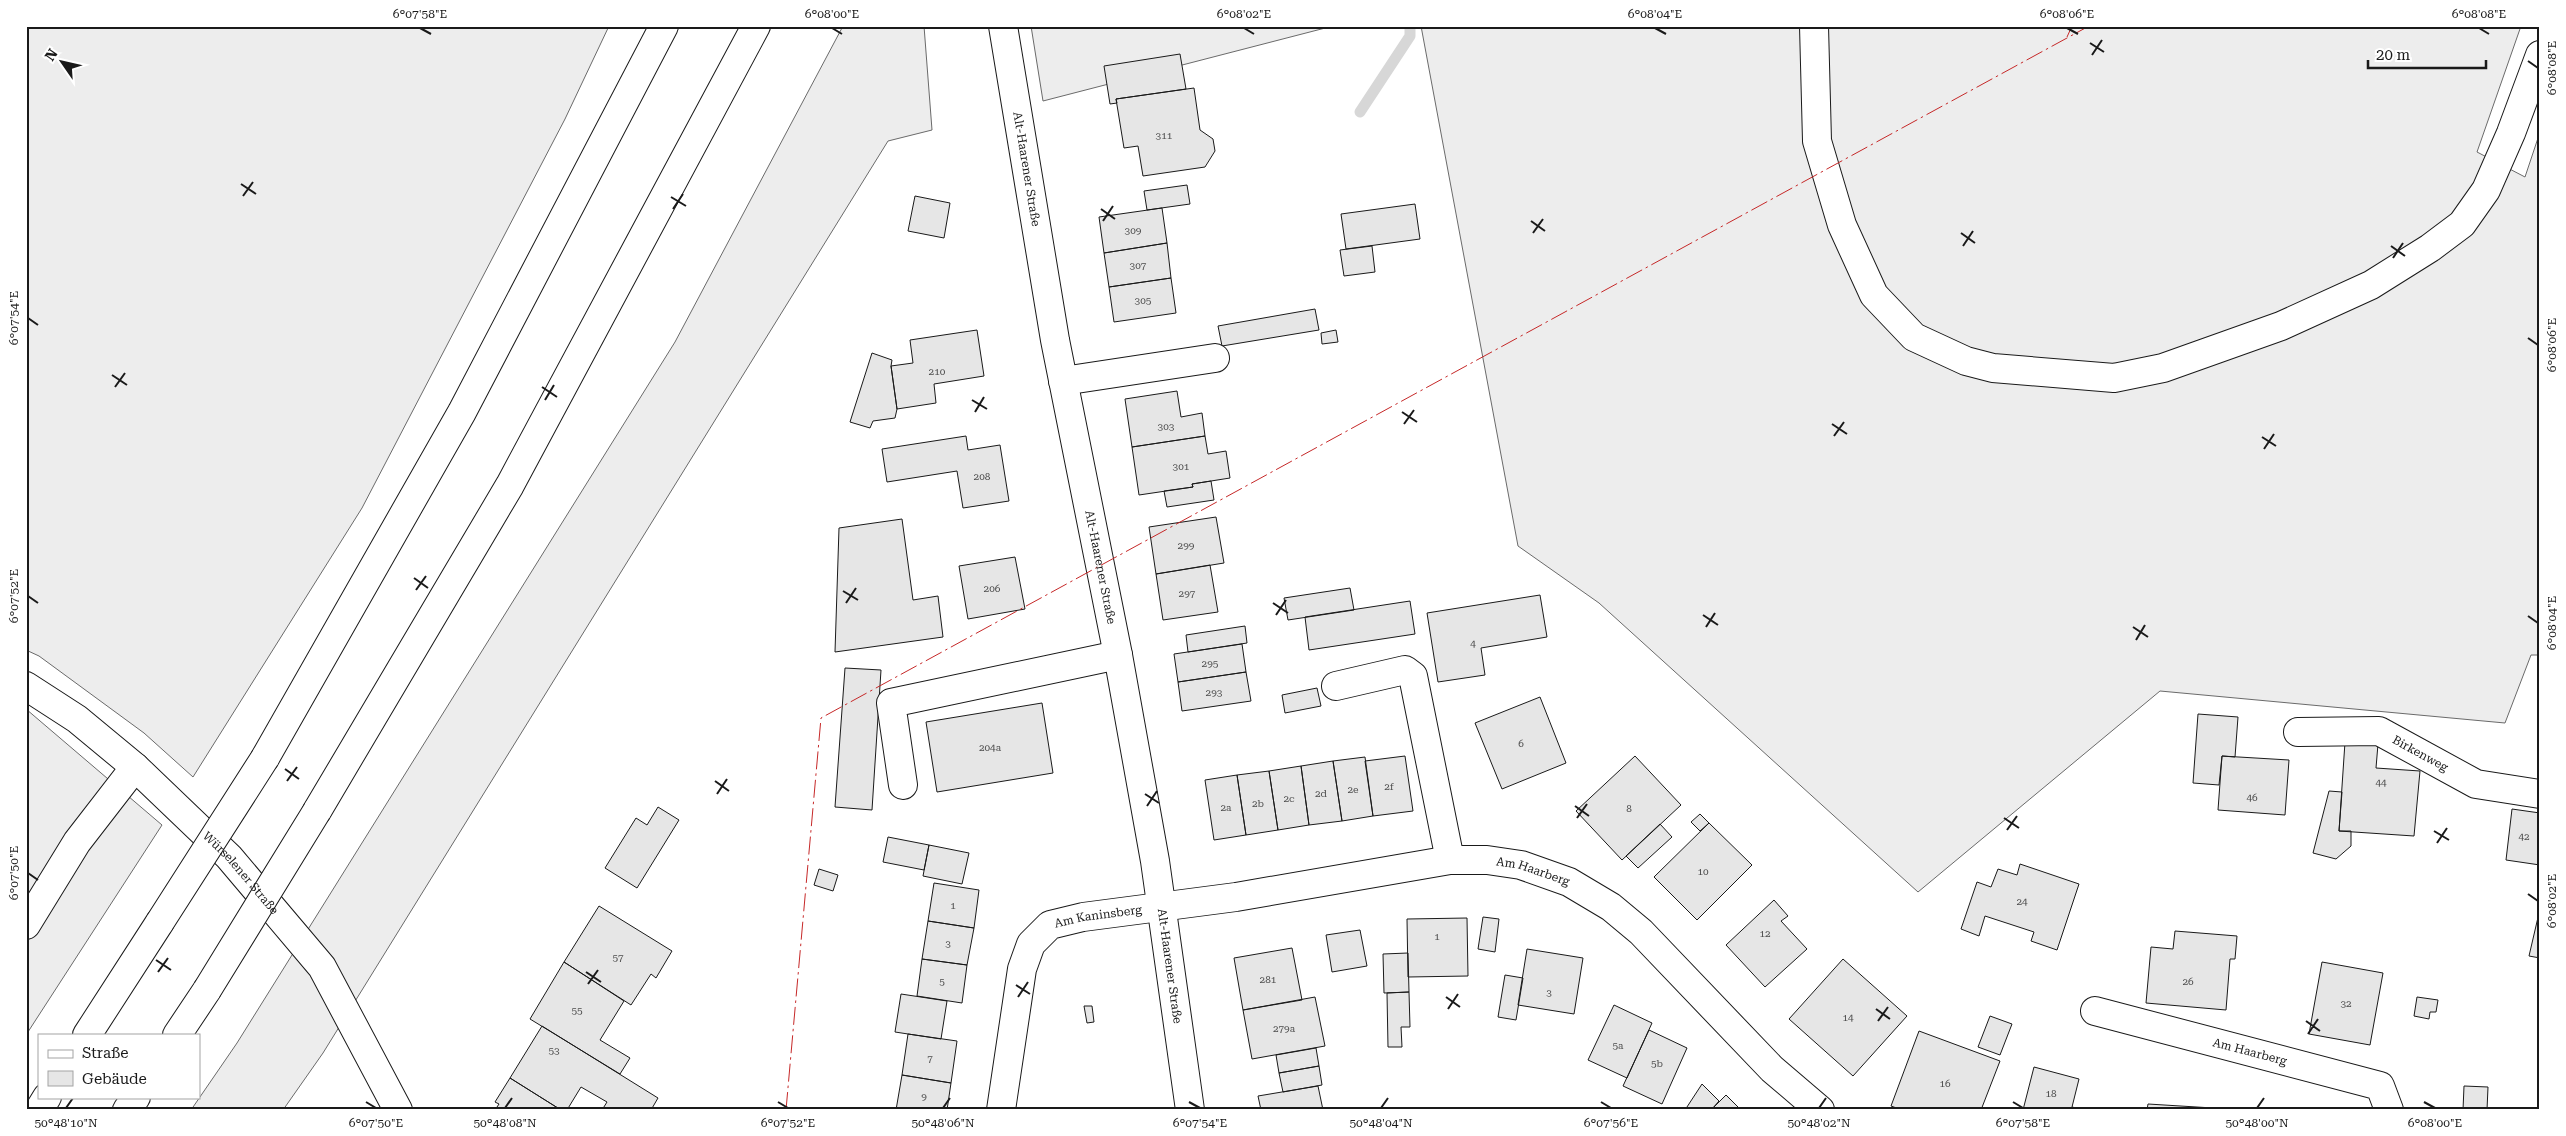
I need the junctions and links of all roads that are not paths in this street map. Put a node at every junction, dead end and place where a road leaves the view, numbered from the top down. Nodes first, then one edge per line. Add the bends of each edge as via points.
1 (664, 26) edge
2 (756, 26) edge
3 (1003, 26) edge
4 (1814, 26) edge
5 (2540, 55) edge
6 (1215, 358) dead end
7 (1063, 381) junction
8 (1118, 655) junction
9 (26, 686) edge
10 (1336, 686) dead end
11 (2298, 732) dead end
12 (135, 767) junction
13 (903, 785) dead end
14 (2540, 794) edge
15 (1450, 860) junction
16 (1162, 907) junction
17 (26, 925) edge
18 (2095, 1011) dead end
19 (88, 1034) edge
20 (178, 1034) edge
21 (46, 1098) edge
22 (135, 1098) edge
23 (39, 1110) edge
24 (127, 1110) edge
25 (398, 1110) edge
26 (1001, 1110) edge
27 (1190, 1110) edge
28 (1820, 1110) edge
29 (2389, 1110) edge

1 - 19 main road, bridge via 462,412 265,758
2 - 20 main road, bridge via 510,485 317,812
3 - 7 main road, Alt-Haarener Straße
4 - 5 main road via 1817,141 1842,225 1874,295 1914,337 1966,361 1993,368 2114,378 2163,368 2281,326 2371,285 2462,224 2486,190
6 - 7 main road
7 - 8 main road, Alt-Haarener Straße
8 - 13 main road via 892,702
8 - 16 main road, Alt-Haarener Straße
9 - 12 main road, Würselener Straße via 76,719
10 - 15 main road via 1405,670 1413,676
11 - 14 main road, Birkenweg via 2378,731 2476,784
12 - 17 main road via 77,842
12 - 25 main road, Würselener Straße via 229,857 322,967
15 - 16 main road, Am Haarberg
15 - 28 main road, Am Haarberg via 1486,860 1521,865 1569,882 1611,907 1641,932 1772,1070
16 - 26 main road, Am Kaninsberg via 1083,917 1050,925 1031,944 1022,969
16 - 27 main road, Alt-Haarener Straße
18 - 29 main road, Am Haarberg via 2380,1086
21 - 23 main road
22 - 24 main road

